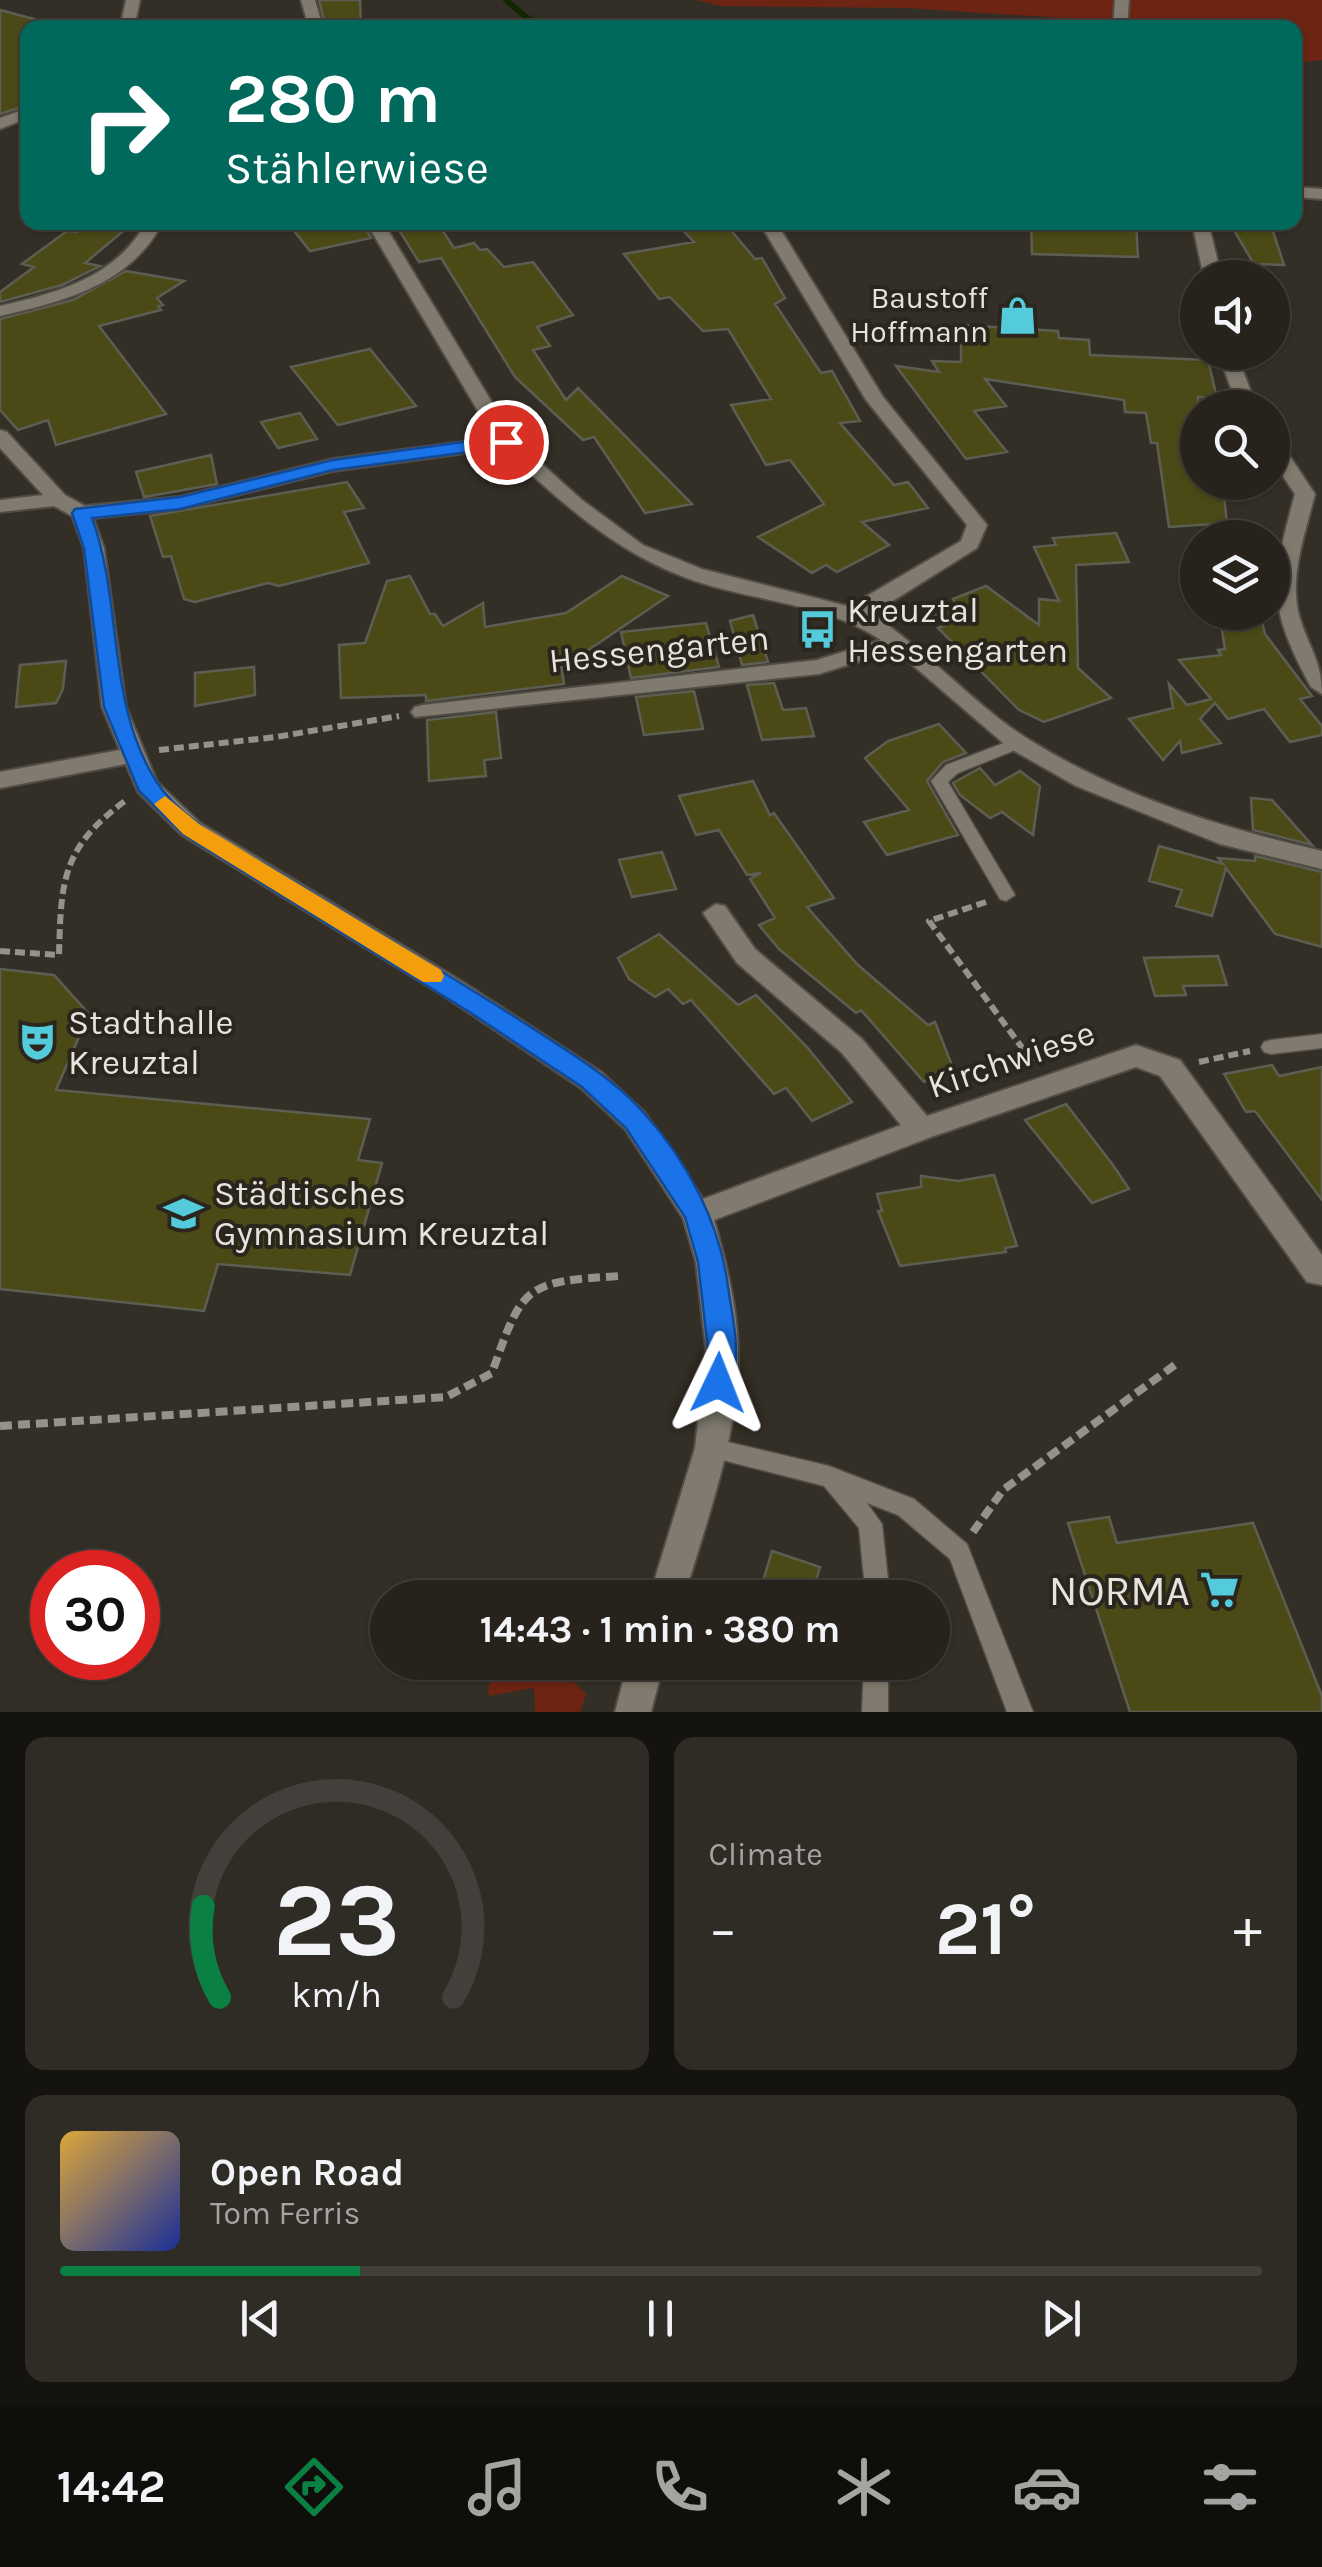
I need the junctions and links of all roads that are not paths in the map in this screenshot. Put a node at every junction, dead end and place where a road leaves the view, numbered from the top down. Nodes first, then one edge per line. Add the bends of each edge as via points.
1 (150, 230) edge
2 (379, 230) edge
3 (777, 230) edge
4 (1202, 230) edge
5 (1209, 260) edge
6 (0, 311) edge
7 (0, 436) edge
8 (506, 442) junction
9 (1290, 464) edge
10 (1313, 490) edge
11 (58, 499) junction
12 (0, 506) edge
13 (81, 513) junction
14 (860, 616) junction
15 (898, 642) junction
16 (1322, 687) edge
17 (423, 712) road end
18 (1017, 743) junction
19 (134, 755) junction
20 (0, 780) edge
21 (1322, 860) edge
22 (1006, 894) road end
23 (716, 913) dead end
24 (1322, 1041) edge
25 (1271, 1047) road end
26 (921, 1129) junction
27 (697, 1214) junction
28 (1318, 1273) dead end
29 (711, 1448) junction
30 (829, 1477) junction
31 (671, 1580) edge
32 (876, 1580) edge
33 (641, 1680) edge
34 (875, 1680) edge
35 (633, 1712) edge
36 (874, 1712) edge
37 (1020, 1712) edge

1 - 6 street via 138,251 108,274
2 - 8 street
3 - 14 street via 874,400 978,525 970,544
4 - 5 street
7 - 11 street
8 - 13 street via 333,465 180,503
8 - 14 street via 576,504 661,562
9 - 10 street
10 - 16 street via 1281,585 1294,636
11 - 12 street
11 - 13 street
13 - 19 street via 94,548 114,707
14 - 15 street
15 - 17 street, Hessengarten via 819,667
15 - 18 street
18 - 21 street via 1161,814
18 - 22 lane via 952,769 939,782
19 - 20 street
19 - 27 street via 147,786 191,829 591,1080 635,1121
23 - 26 street, Kirchwiese via 746,956 852,1046
24 - 25 lane
26 - 27 street, Kirchwiese
26 - 28 street, Kirchwiese via 1136,1056 1170,1068
27 - 29 street via 712,1262 722,1350
29 - 30 lane
29 - 31 street
30 - 32 lane via 870,1524
30 - 37 lane via 906,1508 959,1552
33 - 35 street
34 - 36 lane

